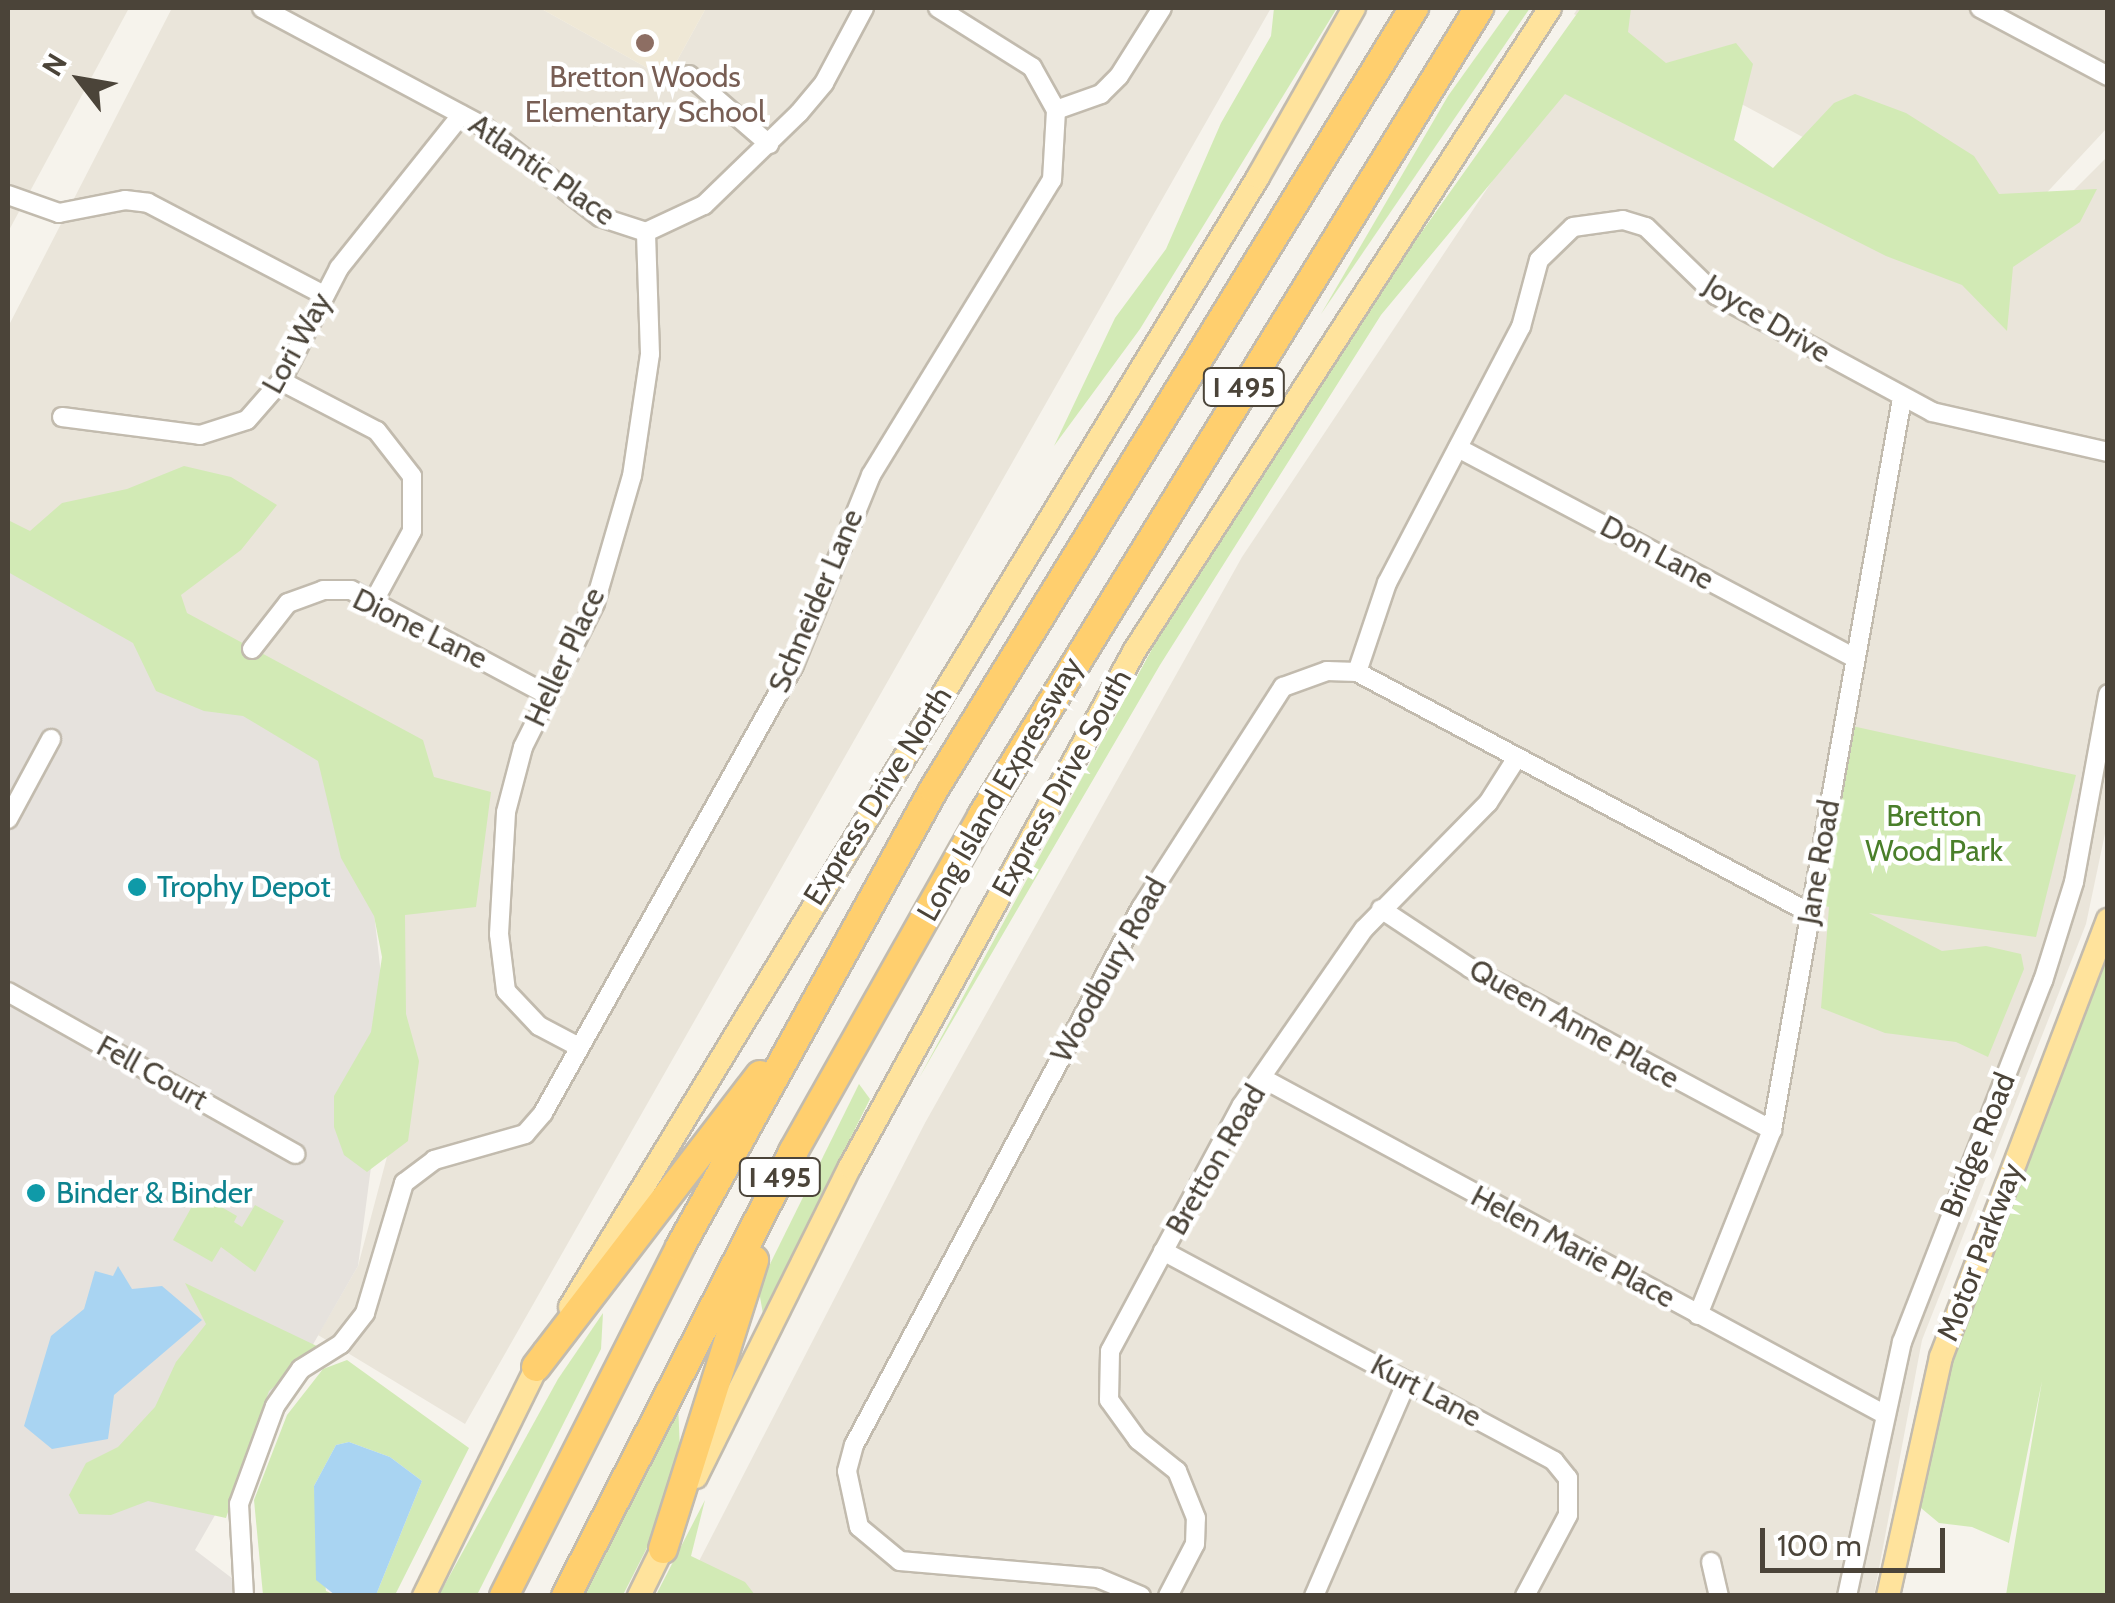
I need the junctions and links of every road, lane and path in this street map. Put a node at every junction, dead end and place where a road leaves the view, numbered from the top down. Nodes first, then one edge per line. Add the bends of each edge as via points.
1 (262, 8) edge
2 (864, 8) edge
3 (938, 8) edge
4 (1162, 8) edge
5 (1354, 8) edge
6 (1414, 8) edge
7 (1479, 8) edge
8 (1550, 8) edge
9 (1980, 8) edge
10 (690, 74) dead end
11 (2108, 76) edge
12 (1056, 110) junction
13 (461, 115) junction
14 (768, 144) junction
15 (8, 195) edge
16 (646, 232) junction
17 (324, 296) junction
18 (281, 381) junction
19 (1902, 399) junction
20 (62, 418) dead end
21 (1458, 448) junction
22 (2108, 452) edge
23 (375, 599) junction
24 (252, 649) dead end
25 (1855, 658) junction
26 (1356, 672) junction
27 (2108, 694) edge
28 (548, 695) junction
29 (52, 739) dead end
30 (1516, 759) junction
31 (8, 819) edge
32 (1380, 910) junction
33 (1810, 913) junction
34 (2108, 920) edge
35 (8, 992) edge
36 (792, 1041) junction
37 (578, 1047) junction
38 (1262, 1078) junction
39 (1772, 1130) junction
40 (793, 1152) junction
41 (296, 1154) dead end
42 (1163, 1251) junction
43 (1698, 1315) junction
44 (536, 1367) junction
45 (1407, 1381) junction
46 (1884, 1414) junction
47 (663, 1549) junction
48 (1711, 1562) dead end
49 (244, 1596) edge
50 (424, 1596) edge
51 (504, 1596) edge
52 (566, 1596) edge
53 (639, 1596) edge
54 (1140, 1596) edge
55 (1168, 1596) edge
56 (1314, 1596) edge
57 (1525, 1596) edge
58 (1719, 1596) edge
59 (1847, 1596) edge
60 (1888, 1596) edge

1 - 13 street, Atlantic Place
2 - 14 street, Atlantic Place via 824,84
3 - 12 street via 1032,67
4 - 12 street via 1101,94
5 - 44 main road, Express Drive North via 1084,464 630,1198
6 - 36 highway, Long Island Expressway / I 495 via 1013,654
7 - 40 highway, Long Island Expressway / I 495 via 1061,683
8 - 47 main road, Express Drive South via 1135,650 850,1167
9 - 11 street
10 - 14 street
12 - 37 street, Schneider Lane via 1052,180 1036,212 872,475 794,665
13 - 16 street, Atlantic Place via 600,218
13 - 17 street, Lori Way
14 - 16 street, Atlantic Place via 704,205
15 - 17 street via 59,212 125,200 148,203
16 - 28 street, Heller Place via 650,354 632,476 596,603
17 - 18 street, Lori Way
18 - 20 street, Lori Way via 248,420 227,432 200,435
18 - 23 street via 376,431 412,476 412,531
19 - 21 street, Joyce Drive via 1716,295 1646,227 1598,220 1573,227 1539,260 1521,326
19 - 22 street, Joyce Drive via 1961,421
19 - 25 street, Jane Road
21 - 25 street, Don Lane
21 - 26 street, Joyce Drive via 1387,583
23 - 24 street, Dione Lane via 351,590 306,595 274,614
23 - 28 street, Dione Lane
25 - 33 street, Jane Road
26 - 30 street
26 - 54 street, Woodbury Road via 1302,677 1266,705 1141,908 854,1445 846,1472 859,1527 900,1561 1098,1578
27 - 46 street, Bridge Road via 2074,882 2043,981 1902,1342
28 - 37 street, Heller Place via 523,747 506,812 500,966 520,1010
29 - 31 street
30 - 32 street, Bretton Road via 1488,802
30 - 33 street
32 - 38 street, Bretton Road
32 - 39 street, Queen Anne Place via 1558,1018
33 - 39 street, Jane Road
34 - 60 main road, Motor Parkway via 1941,1357
35 - 41 street, Fell Court
36 - 44 highway via 746,1090
36 - 51 highway, Long Island Expressway / I 495 via 606,1386
37 - 49 street, Schneider Lane via 524,1134 434,1160 404,1183 356,1326 301,1369 276,1406 239,1504
38 - 42 street, Bretton Road
38 - 43 street, Helen Marie Place
39 - 43 street, Jane Road
40 - 47 highway via 747,1276
40 - 52 highway, Long Island Expressway / I 495
42 - 45 street, Kurt Lane
42 - 55 street, Bretton Road via 1110,1352 1106,1377 1120,1422 1177,1471 1190,1494 1195,1544
43 - 46 street, Helen Marie Place
44 - 50 main road, Express Drive North
45 - 56 street
45 - 57 street, Kurt Lane via 1554,1462 1568,1478 1568,1515
46 - 59 street, Bridge Road
47 - 53 main road, Express Drive South
48 - 58 street

